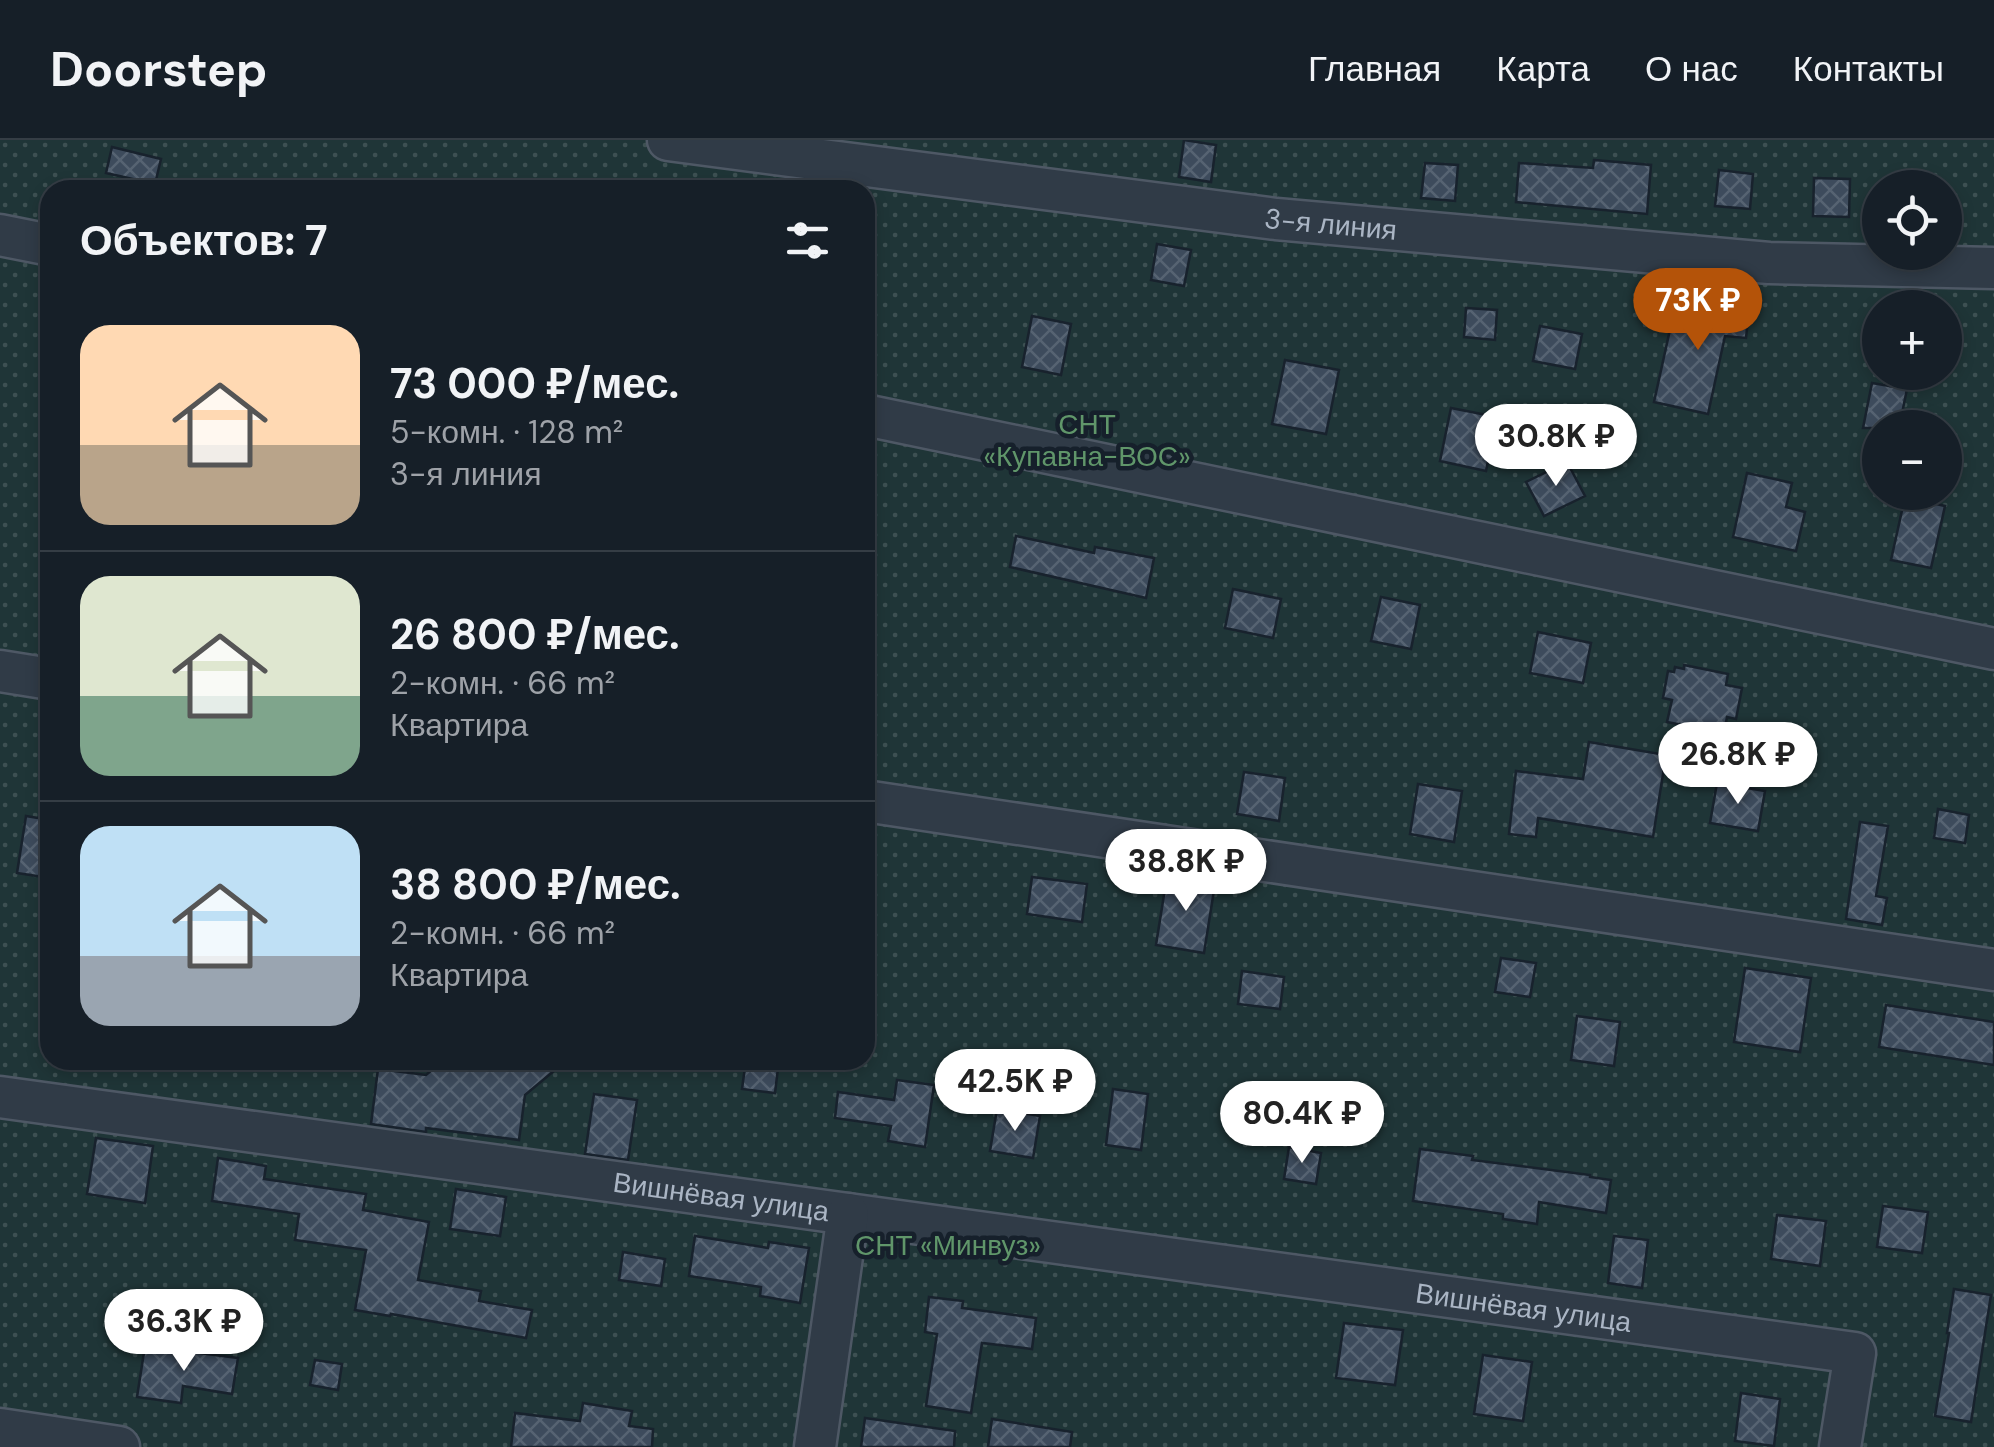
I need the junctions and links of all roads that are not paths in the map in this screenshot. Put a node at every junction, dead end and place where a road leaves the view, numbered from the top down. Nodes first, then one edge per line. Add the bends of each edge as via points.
1 (668, 140) edge
2 (0, 235) edge
3 (40, 244) edge
4 (1994, 268) edge
5 (875, 417) edge
6 (1994, 649) edge
7 (0, 671) edge
8 (40, 677) edge
9 (875, 802) edge
10 (1994, 970) edge
11 (0, 1097) edge
12 (848, 1214) junction
13 (0, 1429) edge
14 (119, 1447) edge
15 (815, 1447) edge
16 (1840, 1447) edge

1 - 4 street, 3-я линия via 1276,218 1769,263
2 - 3 street
5 - 6 street
7 - 8 street
9 - 10 street
11 - 12 street, Вишнёвая улица
12 - 15 street
12 - 16 street, Вишнёвая улица via 1855,1354
13 - 14 street

